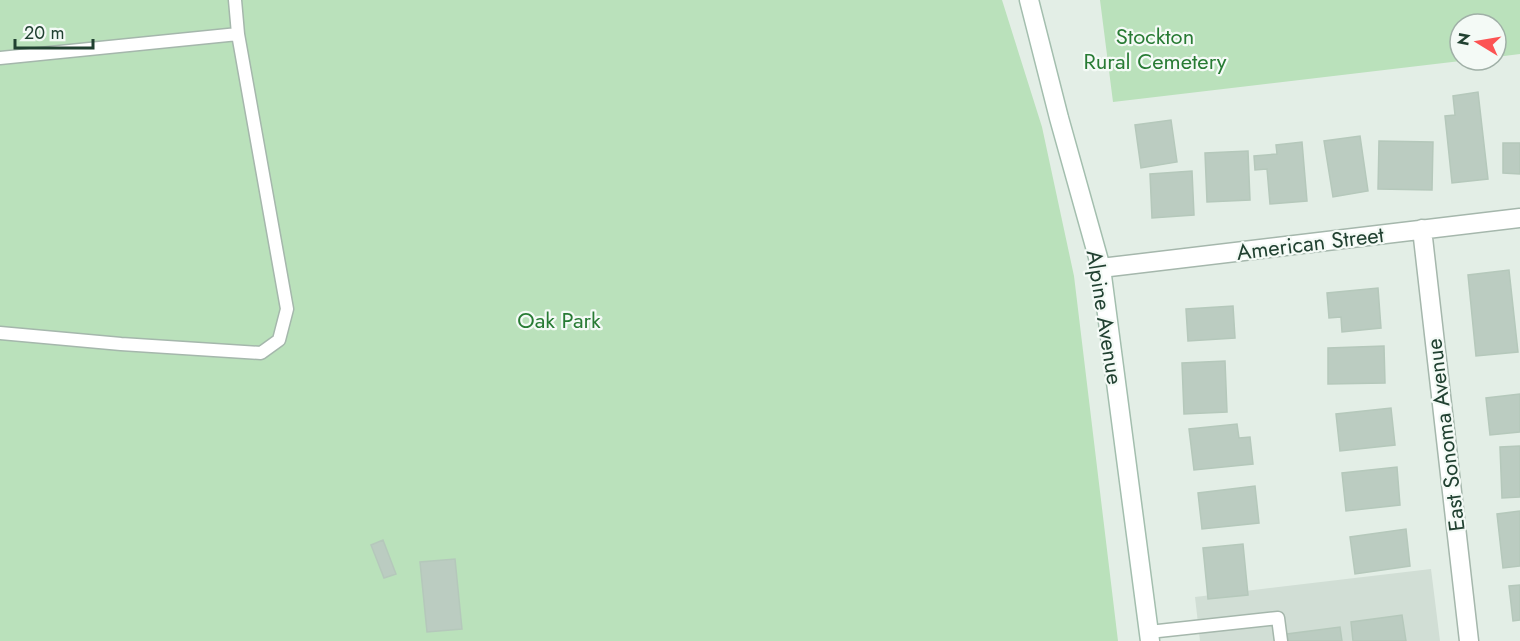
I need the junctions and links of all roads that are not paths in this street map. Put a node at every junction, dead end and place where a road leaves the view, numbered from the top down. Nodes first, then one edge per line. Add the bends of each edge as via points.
1 (235, 0) edge
2 (1029, 0) edge
3 (238, 34) junction
4 (0, 58) edge
5 (1520, 218) edge
6 (1422, 229) junction
7 (1101, 268) junction
8 (0, 333) edge
9 (1150, 637) edge
10 (1281, 641) edge
11 (1469, 641) edge

1 - 3 lane
2 - 7 street, Alpine Avenue
3 - 4 lane
3 - 8 lane via 286,309 279,340 261,353
5 - 6 street, American Street
6 - 7 street, American Street
6 - 11 street, East Sonoma Avenue
7 - 9 street, Alpine Avenue
9 - 10 lane via 1278,618

